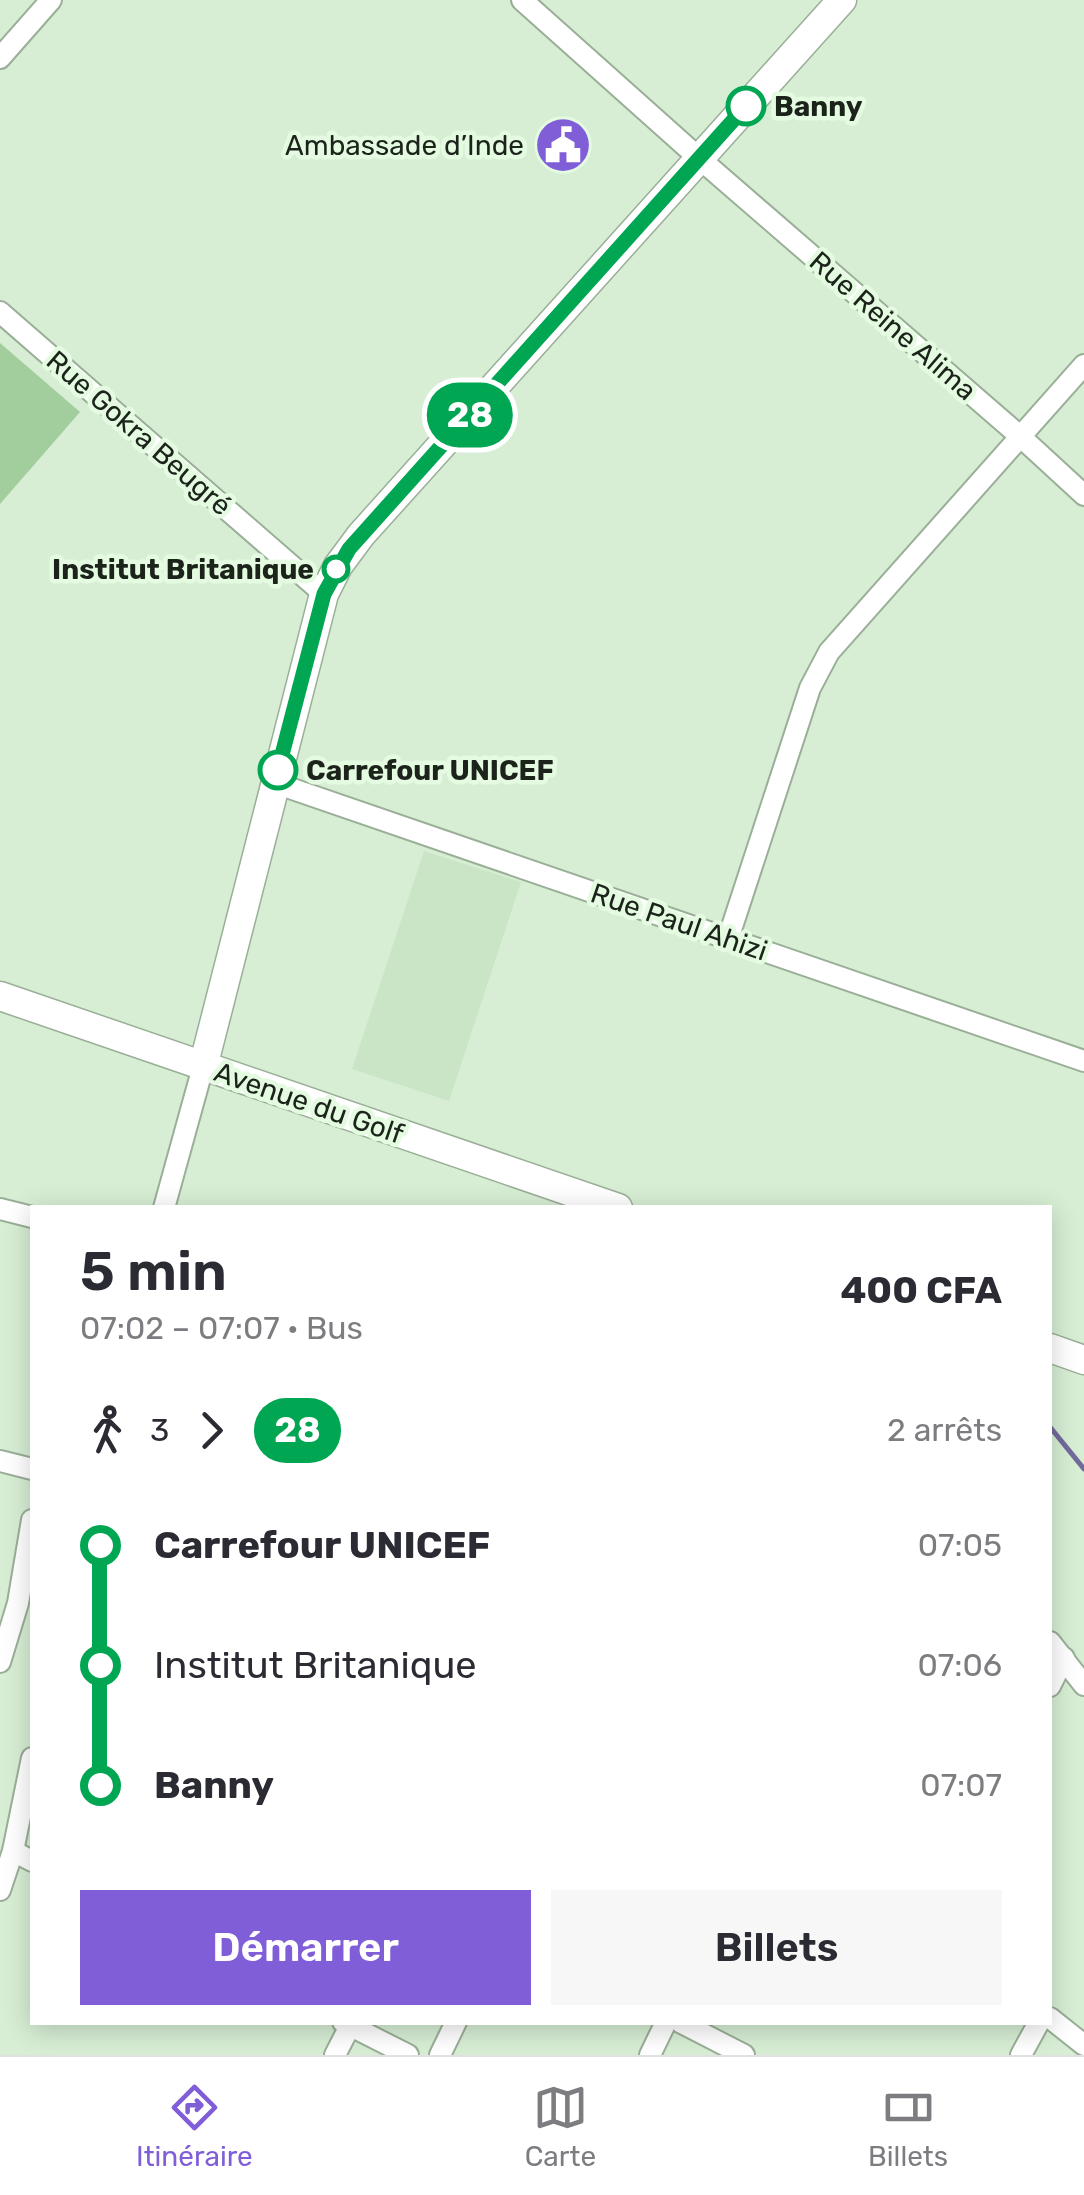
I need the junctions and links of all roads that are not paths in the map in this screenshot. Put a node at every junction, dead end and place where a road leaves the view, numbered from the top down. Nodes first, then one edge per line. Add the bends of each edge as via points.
1 (51, 0) edge
2 (522, 0) edge
3 (842, 0) edge
4 (0, 58) edge
5 (700, 159) junction
6 (0, 312) edge
7 (1084, 365) edge
8 (1021, 437) junction
9 (1084, 495) edge
10 (324, 594) junction
11 (275, 783) junction
12 (728, 939) junction
13 (0, 996) edge
14 (1084, 1061) edge
15 (203, 1066) junction
16 (165, 1205) edge
17 (609, 1205) edge
18 (0, 1209) edge
19 (30, 1216) edge
20 (1052, 1349) edge
21 (1084, 1360) edge
22 (0, 1461) edge
23 (30, 1468) edge
24 (30, 1535) edge
25 (1057, 1650) edge
26 (0, 1662) edge
27 (1052, 1676) edge
28 (1084, 1685) edge
29 (30, 1768) edge
30 (13, 1851) junction
31 (30, 1860) edge
32 (0, 1890) edge
33 (1052, 2019) edge
34 (347, 2025) edge
35 (349, 2025) edge
36 (455, 2025) edge
37 (665, 2025) edge
38 (686, 2025) edge
39 (1037, 2025) edge
40 (1082, 2040) edge
41 (336, 2055) edge
42 (408, 2055) edge
43 (440, 2055) edge
44 (650, 2055) edge
45 (744, 2055) edge
46 (1021, 2055) edge

1 - 4 street
2 - 5 street, Rue Reine Alima
3 - 5 main road
5 - 8 street, Rue Reine Alima
5 - 10 main road via 361,535
6 - 10 street, Rue Gokra Beugré
7 - 8 street
8 - 9 street, Rue Reine Alima
8 - 12 street via 818,670
10 - 11 main road
11 - 12 street, Rue Paul Ahizi
11 - 15 main road
12 - 14 street, Rue Paul Ahizi
13 - 15 main road, Avenue du Golf
15 - 16 street
15 - 17 main road, Avenue du Golf
18 - 19 street
20 - 21 main road
22 - 23 street
24 - 26 street via 21,1603
25 - 27 street
25 - 28 street
29 - 30 street
30 - 31 street
30 - 32 street
33 - 40 street
34 - 41 street
35 - 42 street
36 - 43 street
37 - 44 street
38 - 45 street
39 - 46 street

